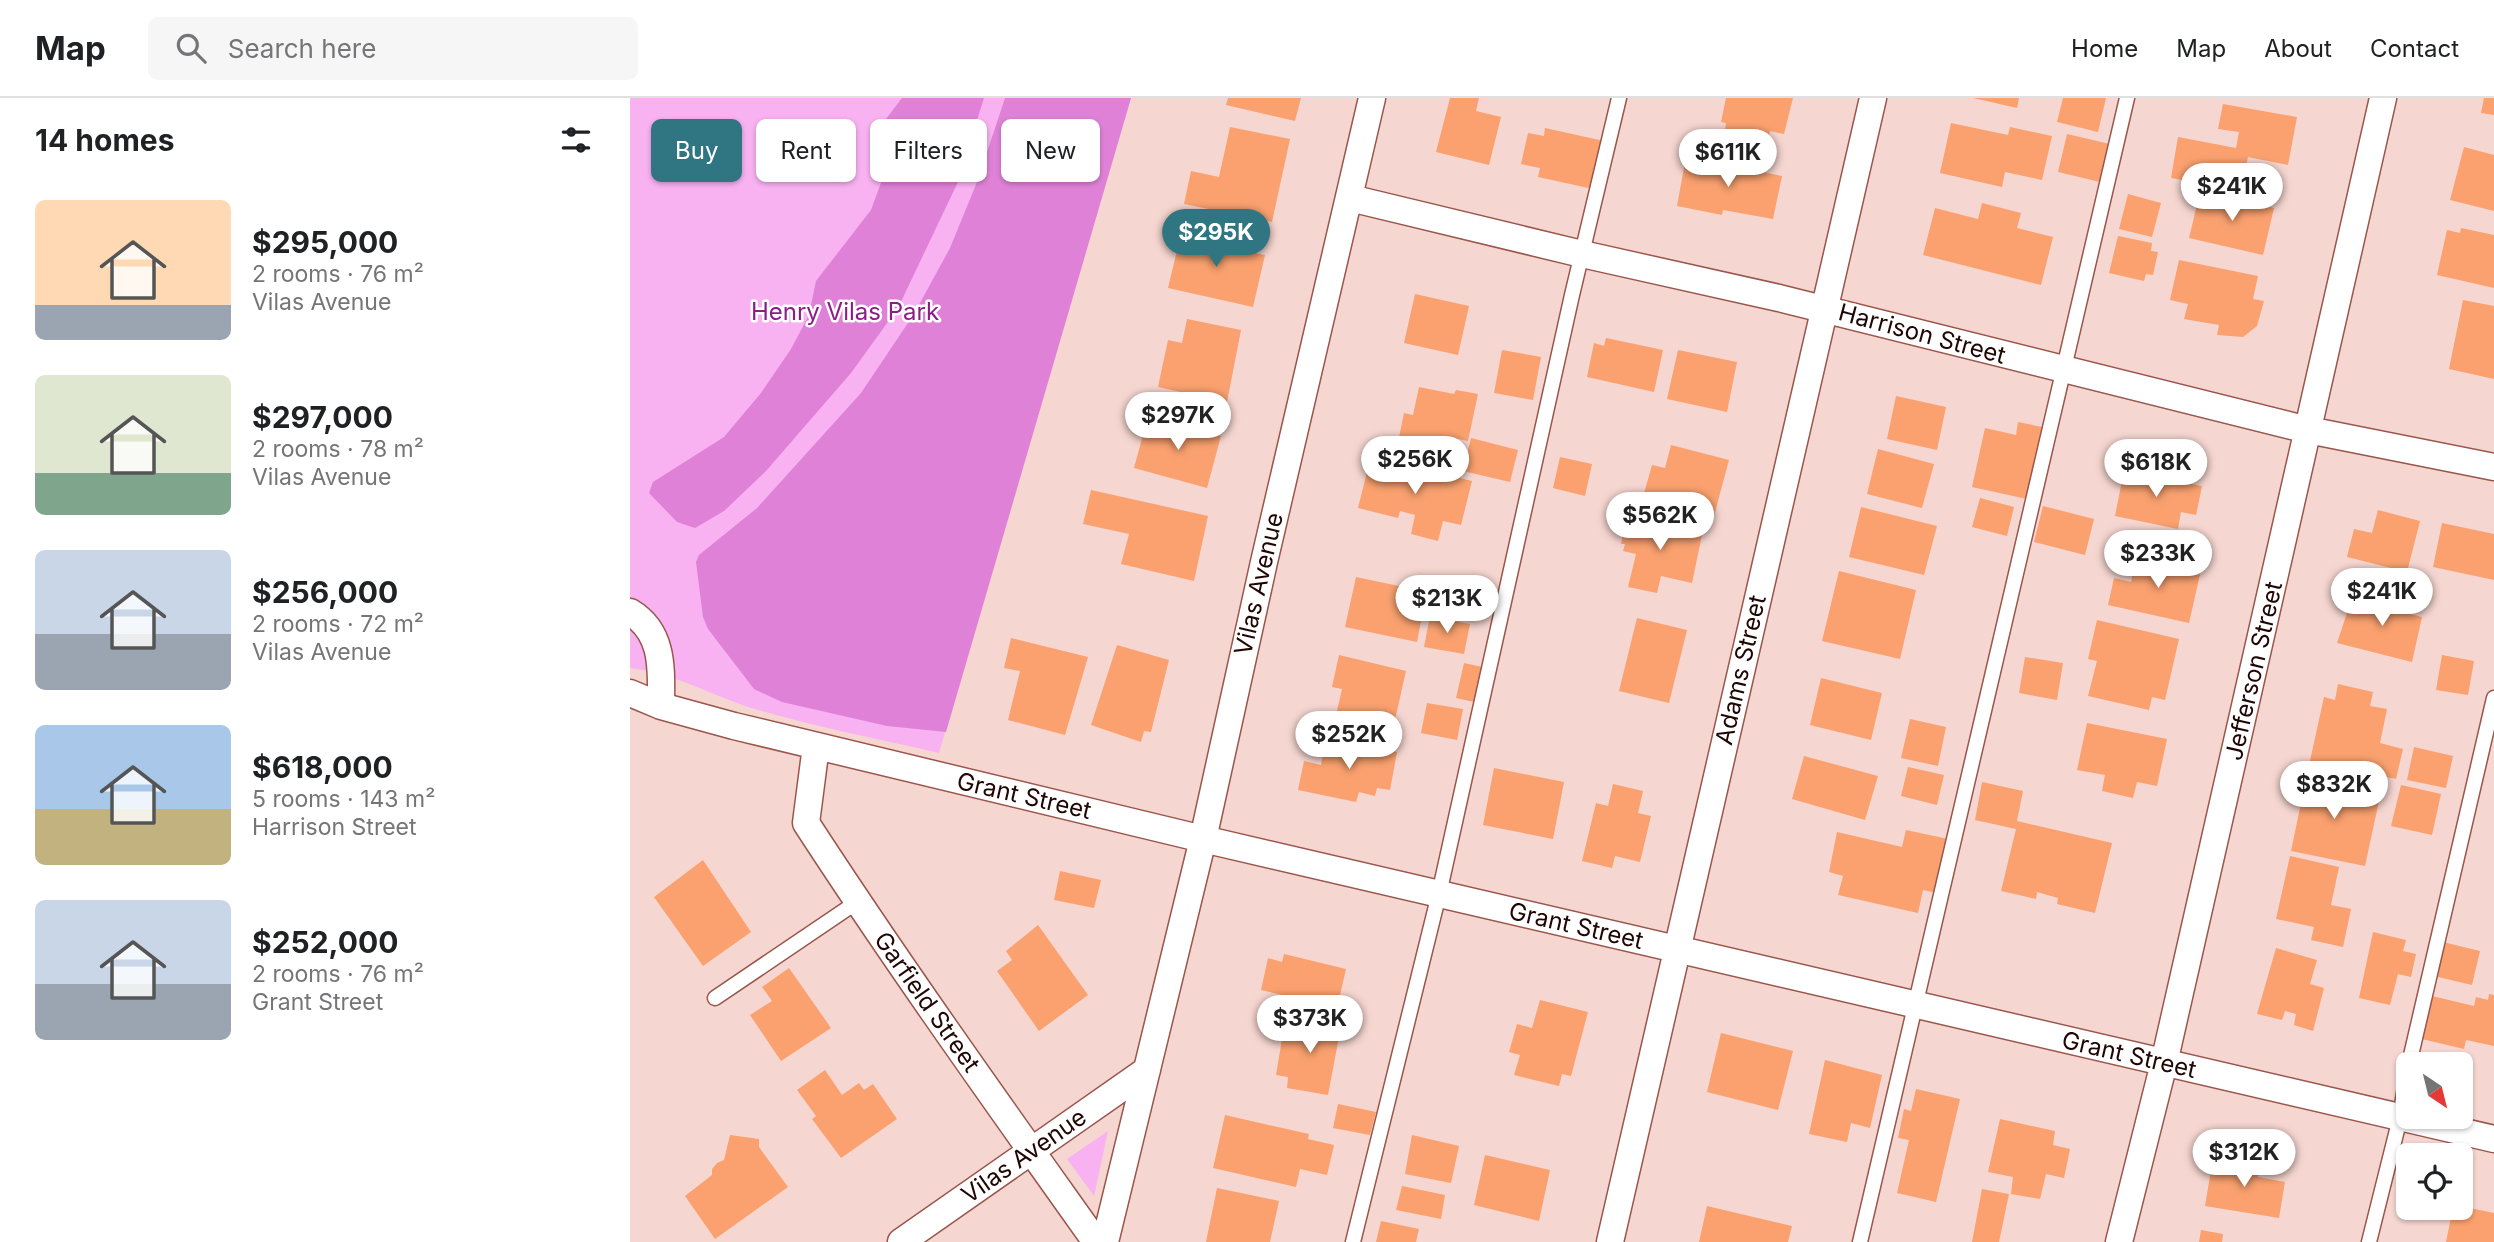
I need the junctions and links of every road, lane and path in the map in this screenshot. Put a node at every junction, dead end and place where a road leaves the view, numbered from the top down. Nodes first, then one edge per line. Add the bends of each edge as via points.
1 (1372, 98) edge
2 (1619, 98) edge
3 (1873, 98) edge
4 (2127, 98) edge
5 (2383, 98) edge
6 (1350, 198) junction
7 (1581, 254) junction
8 (1825, 309) junction
9 (2064, 371) junction
10 (2308, 430) junction
11 (2494, 467) edge
12 (630, 612) edge
13 (630, 693) edge
14 (2494, 698) edge
15 (660, 706) junction
16 (630, 710) edge
17 (816, 746) junction
18 (1203, 839) junction
19 (1439, 894) junction
20 (857, 902) junction
21 (1676, 949) junction
22 (715, 998) dead end
23 (1916, 1005) junction
24 (2411, 1052) edge
25 (2164, 1063) junction
26 (1147, 1070) junction
27 (2396, 1117) edge
28 (2397, 1129) edge
29 (2449, 1129) edge
30 (2494, 1139) edge
31 (1031, 1151) junction
32 (901, 1242) edge
33 (1096, 1242) edge
34 (1105, 1242) edge
35 (1353, 1242) edge
36 (1610, 1242) edge
37 (1860, 1242) edge
38 (2119, 1242) edge
39 (2369, 1242) edge

1 - 6 street, Vilas Avenue
2 - 7 lane
3 - 8 street, Adams Street
4 - 9 lane
5 - 10 street, Jefferson Street
6 - 7 street, Harrison Street
6 - 18 street, Vilas Avenue
7 - 8 street, Harrison Street
7 - 19 lane
8 - 9 street, Harrison Street
8 - 21 street, Adams Street
9 - 10 street, Harrison Street
9 - 23 lane
10 - 11 street, Harrison Street
10 - 25 street, Jefferson Street
12 - 15 street via 656,642 661,663
13 - 15 street
14 - 24 lane
15 - 16 street
15 - 17 street, Grant Street
17 - 18 street, Grant Street
17 - 20 street, Garfield Street via 806,823
18 - 19 street, Grant Street
18 - 26 street, Vilas Avenue
19 - 21 street, Grant Street
19 - 35 lane
20 - 22 lane
20 - 31 street, Garfield Street
21 - 23 street, Grant Street
21 - 36 street, Adams Street
23 - 25 street, Grant Street
23 - 37 lane
25 - 27 street, Grant Street
25 - 38 street, Jefferson Street
26 - 31 street, Vilas Avenue
26 - 34 street, Vilas Avenue
28 - 39 lane
29 - 30 street, Grant Street
31 - 32 street, Vilas Avenue
31 - 33 street, Garfield Street

